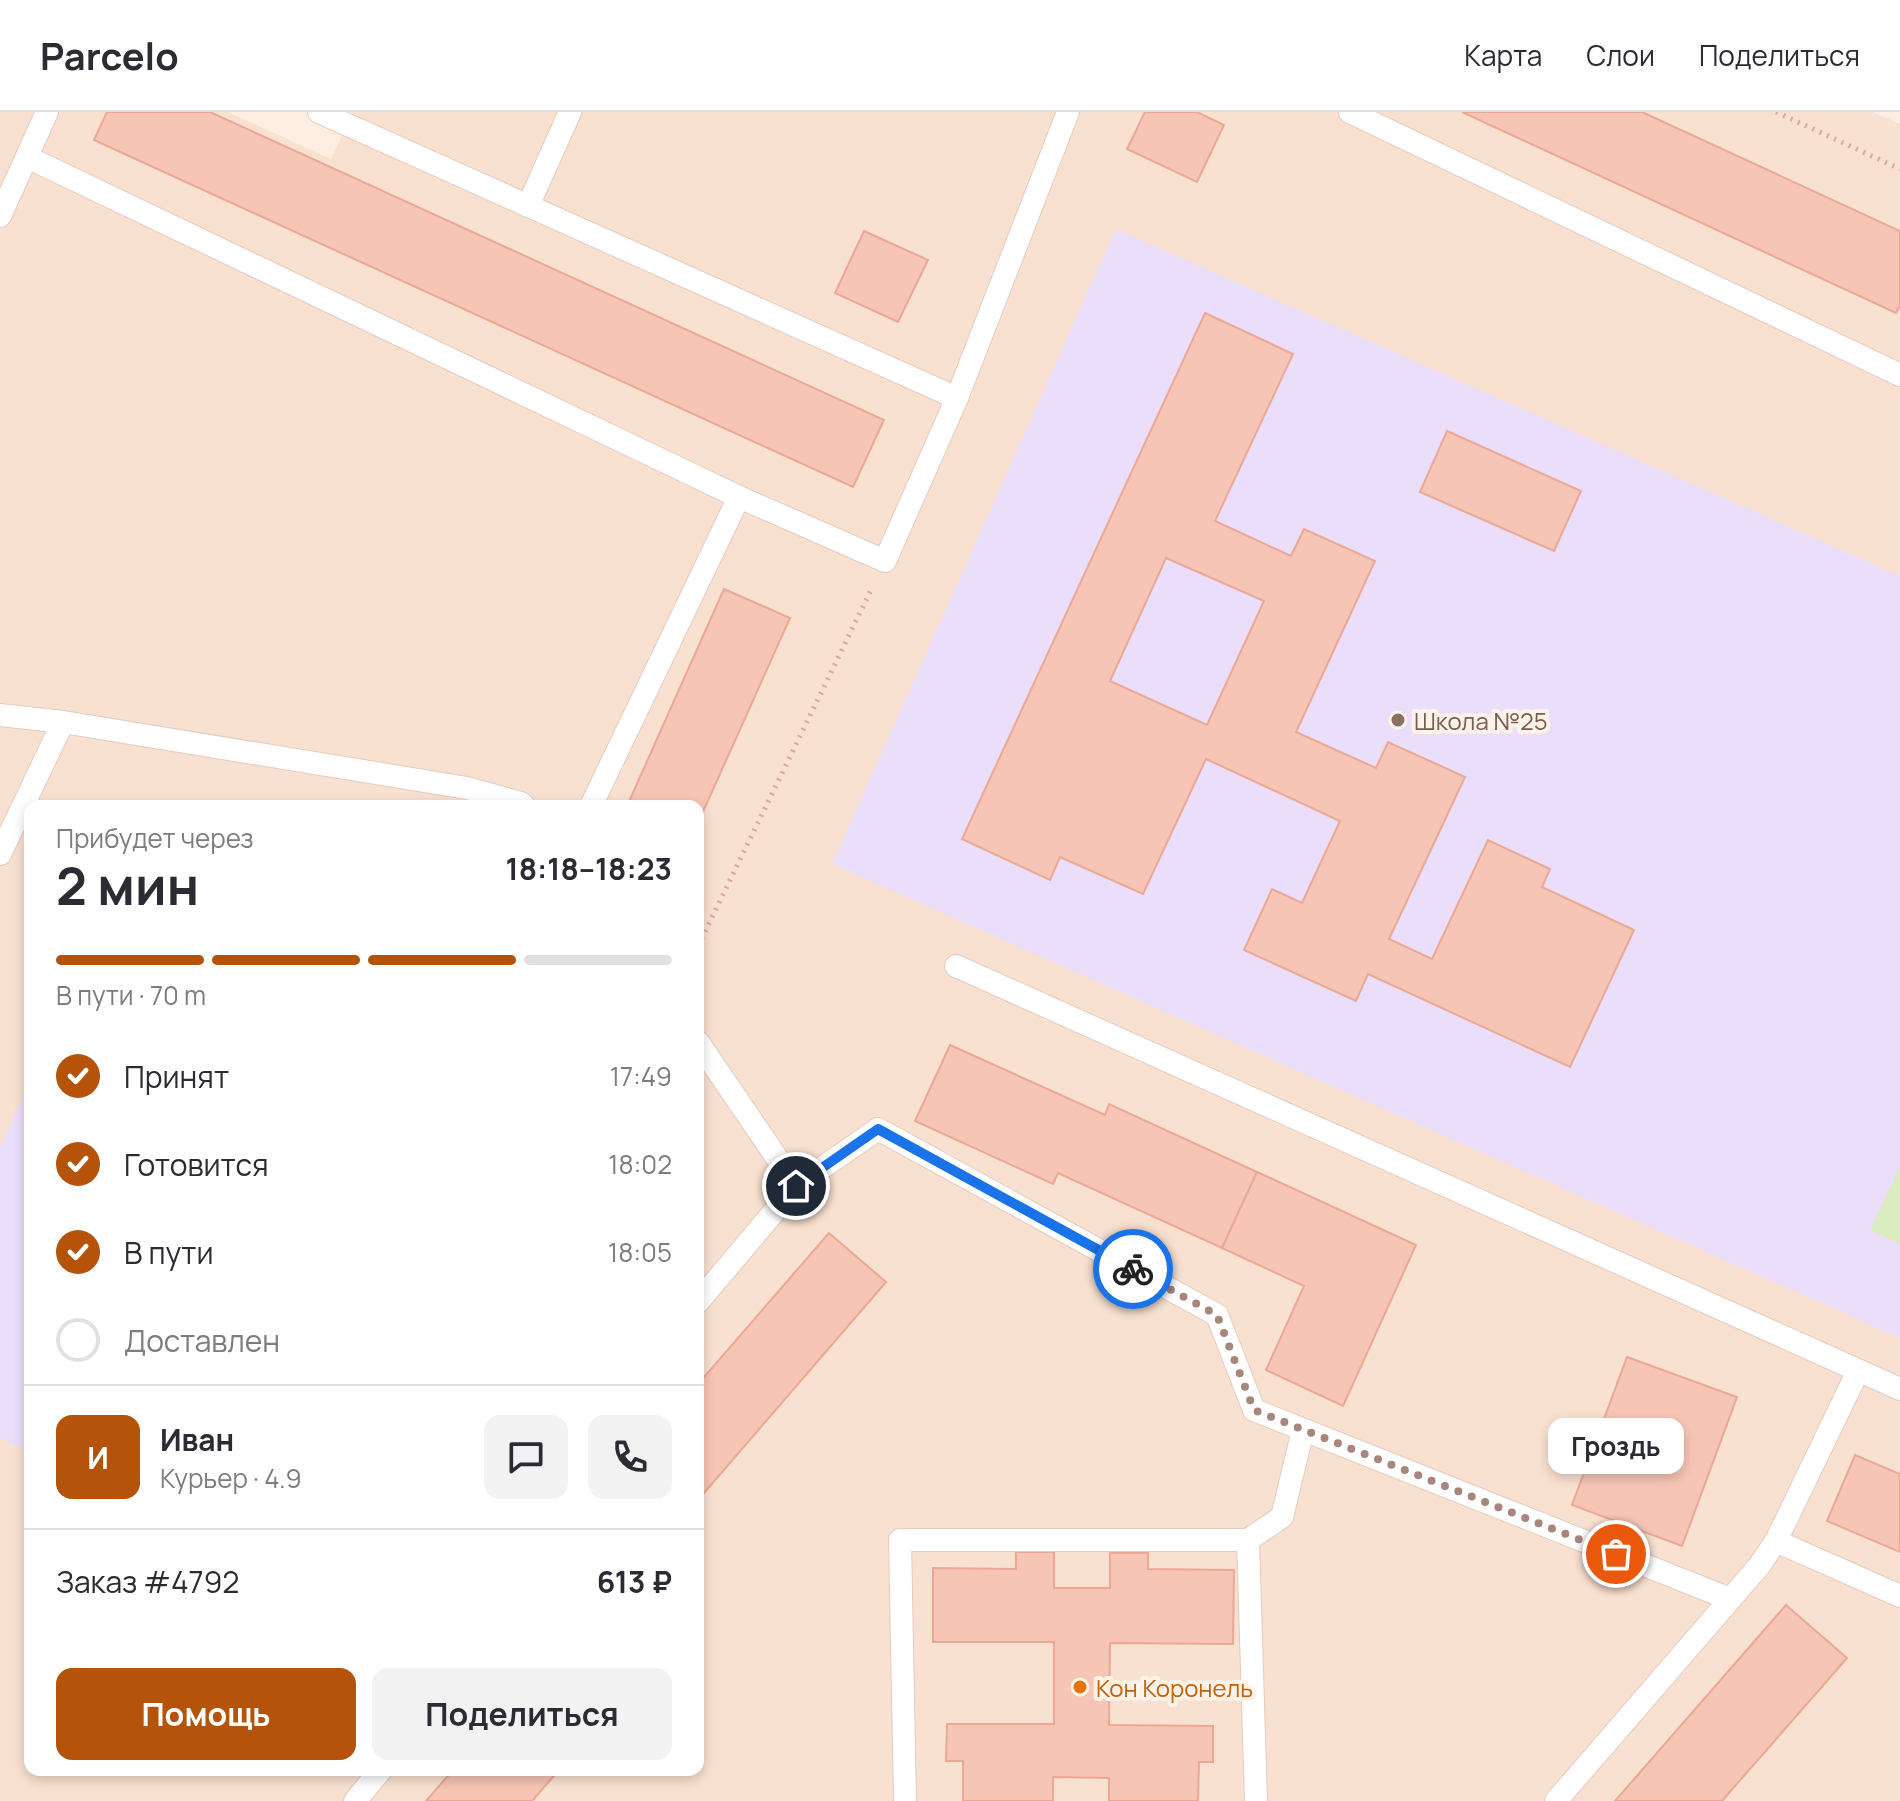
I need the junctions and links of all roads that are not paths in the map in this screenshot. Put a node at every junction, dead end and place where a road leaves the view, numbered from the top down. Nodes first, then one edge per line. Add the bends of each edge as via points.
1 (47, 112) edge
2 (319, 112) edge
3 (570, 112) edge
4 (1068, 112) edge
5 (1350, 112) edge
6 (27, 157) junction
7 (528, 206) junction
8 (0, 216) edge
9 (1900, 375) edge
10 (957, 398) junction
11 (739, 497) junction
12 (0, 715) edge
13 (63, 722) junction
14 (462, 797) edge
15 (26, 800) edge
16 (492, 800) edge
17 (594, 800) edge
18 (24, 804) edge
19 (0, 854) edge
20 (956, 966) dead end
21 (704, 1051) edge
22 (796, 1186) junction
23 (704, 1295) edge
24 (1858, 1371) junction
25 (1900, 1389) edge
26 (1303, 1430) junction
27 (1248, 1540) junction
28 (1776, 1541) junction
29 (1900, 1596) edge
30 (1730, 1599) junction
31 (376, 1776) edge
32 (355, 1801) edge
33 (905, 1801) edge
34 (1256, 1801) edge
35 (1556, 1801) edge

1 - 6 lane
2 - 7 lane
3 - 7 lane
4 - 10 lane
5 - 9 lane
6 - 8 lane
6 - 11 lane
7 - 10 lane
10 - 11 lane via 885,561
11 - 17 lane
12 - 13 lane
13 - 14 lane
13 - 15 lane
14 - 16 lane
18 - 19 lane
20 - 24 lane
21 - 22 lane
22 - 23 lane
22 - 26 lane via 878,1129 1217,1315 1254,1410
24 - 25 lane
24 - 28 lane
26 - 27 lane via 1282,1517
26 - 30 lane
27 - 33 lane via 900,1540
27 - 34 lane
28 - 29 lane
28 - 30 lane
30 - 35 lane
31 - 32 lane

